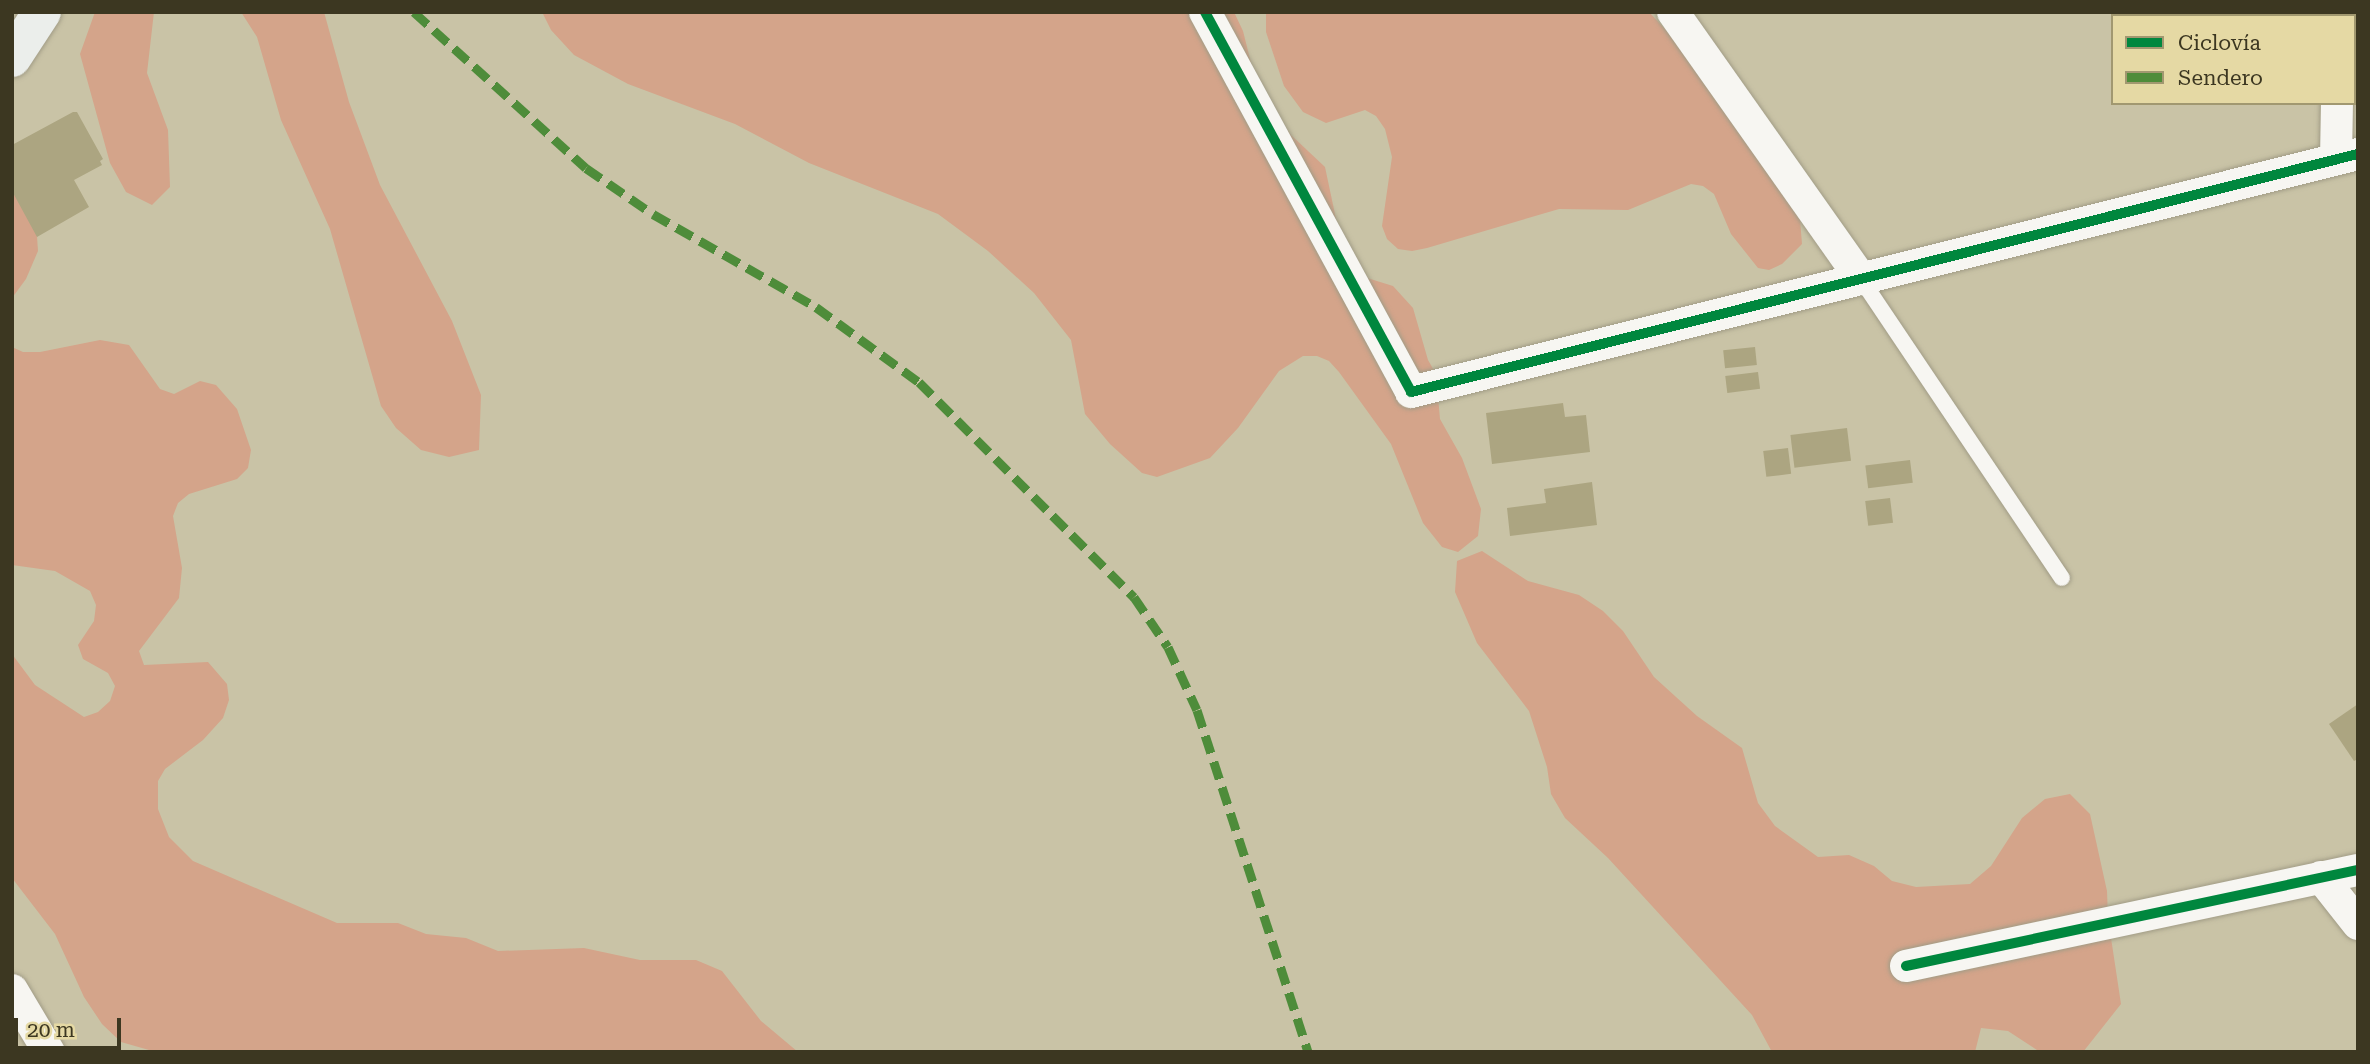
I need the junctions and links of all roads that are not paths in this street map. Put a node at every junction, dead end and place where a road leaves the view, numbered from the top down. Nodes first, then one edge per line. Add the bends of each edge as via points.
1 (42, 12) edge
2 (1205, 12) edge
3 (1673, 12) edge
4 (12, 58) edge
5 (2337, 105) edge
6 (2347, 157) edge
7 (1861, 279) junction
8 (2062, 578) dead end
9 (2358, 870) edge
10 (2321, 877) junction
11 (2358, 924) edge
12 (1906, 966) dead end
13 (12, 990) edge
14 (49, 1052) edge

1 - 4 main road
2 - 7 street via 1411,392
3 - 7 street
5 - 6 street
6 - 7 street
7 - 8 lane
9 - 10 street
10 - 11 street
10 - 12 street
13 - 14 street

